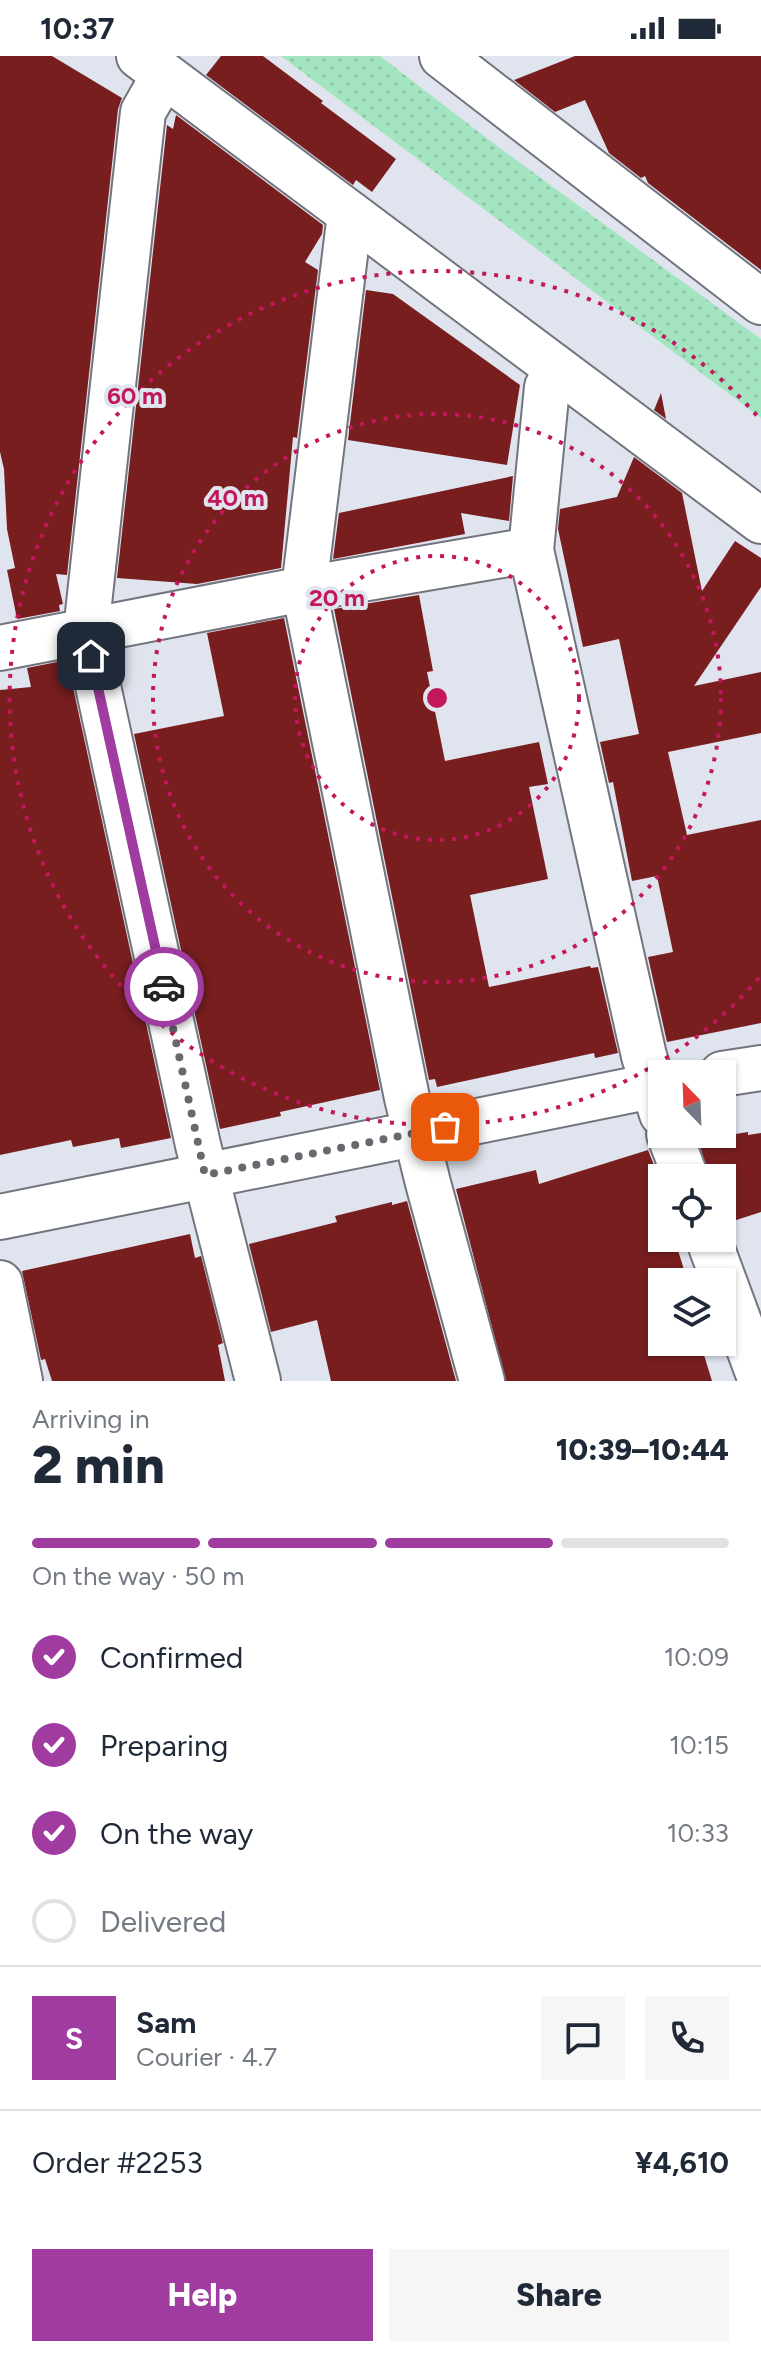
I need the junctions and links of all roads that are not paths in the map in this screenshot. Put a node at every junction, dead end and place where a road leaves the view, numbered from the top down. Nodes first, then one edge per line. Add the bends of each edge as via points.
1 (442, 56) edge
2 (152, 66) edge
3 (350, 214) junction
4 (761, 302) edge
5 (558, 371) junction
6 (761, 521) edge
7 (531, 550) junction
8 (304, 589) junction
9 (86, 631) junction
10 (0, 648) edge
11 (650, 1060) edge
12 (761, 1068) edge
13 (736, 1072) edge
14 (648, 1097) edge
15 (416, 1133) junction
16 (205, 1175) junction
17 (0, 1217) edge
18 (713, 1252) edge
19 (0, 1283) edge
20 (20, 1381) edge
21 (258, 1381) edge
22 (482, 1381) edge
23 (761, 1381) edge

1 - 4 street
2 - 3 street
2 - 9 street
3 - 5 street
3 - 8 street
5 - 6 street
5 - 7 street via 547,387
7 - 8 street
7 - 11 street
8 - 9 street
8 - 15 street
9 - 10 street
9 - 16 street
12 - 13 street
14 - 15 street
15 - 16 street
15 - 22 street
16 - 17 street
16 - 21 street
18 - 23 street
19 - 20 street

